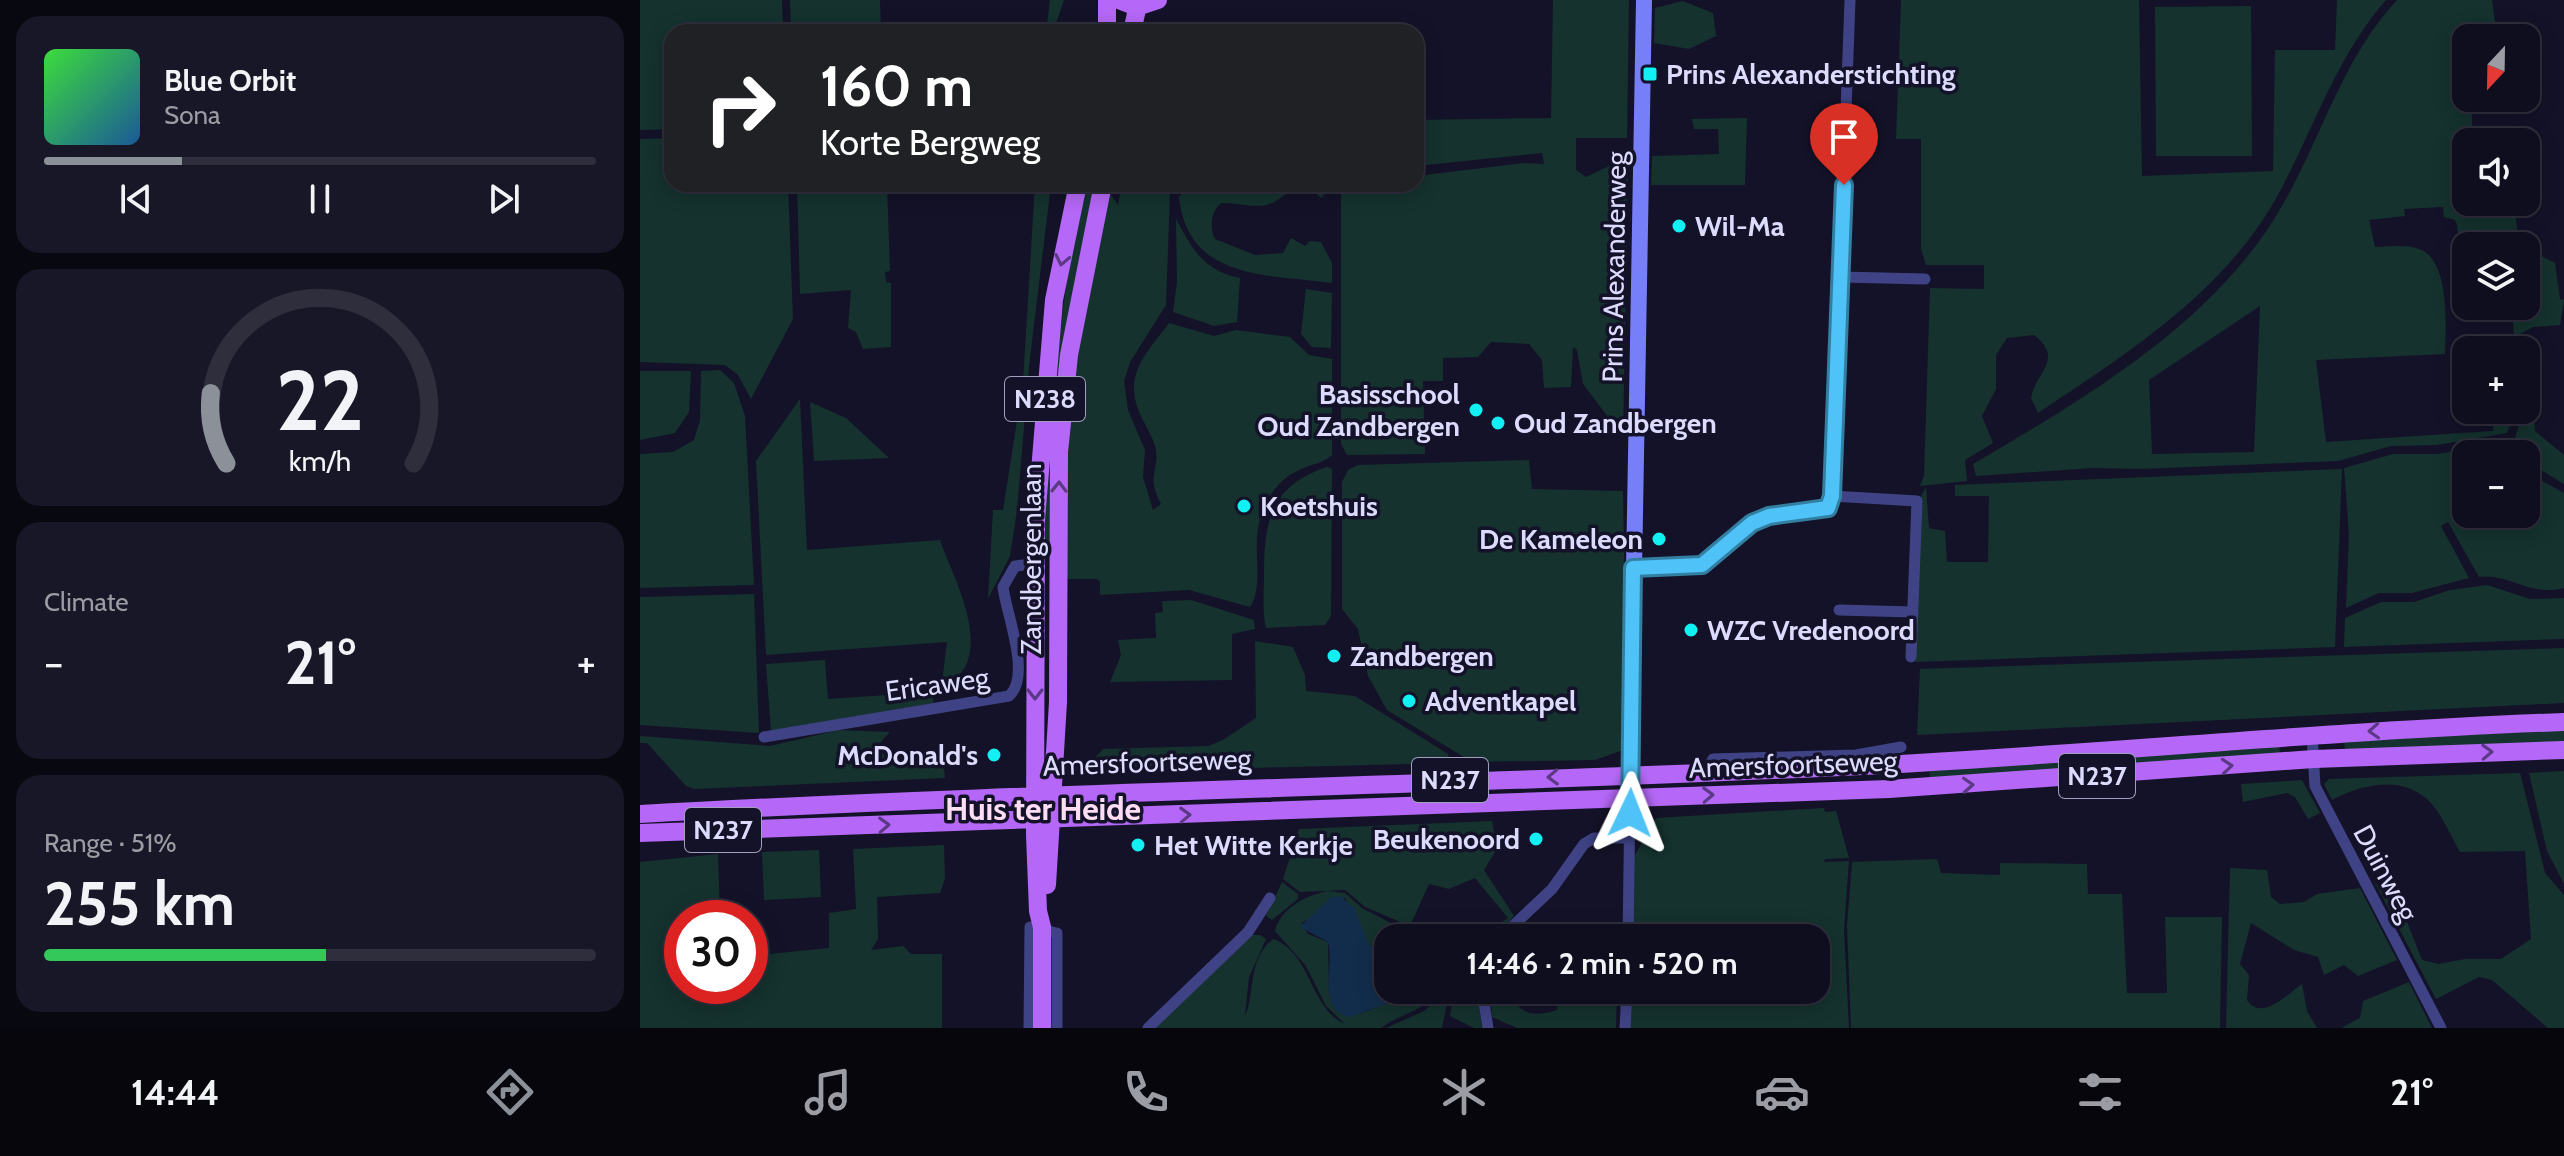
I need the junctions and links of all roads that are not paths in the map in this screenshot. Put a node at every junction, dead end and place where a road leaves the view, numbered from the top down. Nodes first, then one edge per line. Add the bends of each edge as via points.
1 (1107, 0) edge
2 (1644, 0) edge
3 (1850, 0) edge
4 (1136, 2) edge
5 (1107, 24) edge
6 (1120, 24) edge
7 (1135, 24) edge
8 (1077, 192) edge
9 (1101, 192) edge
10 (1841, 277) junction
11 (1925, 279) dead end
12 (1832, 496) junction
13 (1034, 564) junction
14 (1058, 565) junction
15 (1633, 568) junction
16 (1839, 610) dead end
17 (1913, 612) junction
18 (1911, 657) dead end
19 (2564, 722) edge
20 (2312, 734) junction
21 (764, 737) dead end
22 (1901, 747) dead end
23 (2564, 750) edge
24 (2314, 759) junction
25 (1705, 773) junction
26 (1631, 775) junction
27 (1044, 794) junction
28 (1630, 798) junction
29 (640, 814) edge
30 (1043, 819) junction
31 (640, 833) edge
32 (1629, 838) junction
33 (1270, 898) dead end
34 (1515, 924) edge
35 (1628, 924) edge
36 (1042, 927) junction
37 (1484, 1004) edge
38 (1626, 1004) edge
39 (1029, 1028) edge
40 (1042, 1028) edge
41 (1057, 1028) edge
42 (1148, 1028) edge
43 (1488, 1028) edge
44 (1625, 1028) edge
45 (2441, 1028) edge

1 - 5 main road
2 - 15 street, Prins Alexanderweg
3 - 10 street
4 - 6 main road
4 - 7 main road
8 -> 13 main road, Zandbergenlaan / N238 via 1052,324
14 -> 9 main road, Zandbergenlaan / N238 via 1059,452 1069,355
10 - 11 street
10 - 12 street
12 - 15 street via 1828,508 1752,523 1702,565
12 - 17 street via 1917,501
13 - 14 main road
13 - 21 street, Ericaweg via 1015,566 1003,587 1016,634 1016,687 1009,696
13 -> 27 main road, Zandbergenlaan / N238
14 - 27 main road, Zandbergenlaan / N238 via 1058,702
15 - 26 street, Prins Alexanderweg
16 - 17 street
17 - 18 street
19 -> 20 main road, Amersfoortseweg / N237
20 - 24 street, Duinweg
20 - 25 main road, Amersfoortseweg / N237
22 - 25 street, Amersfoortseweg via 1856,755 1713,759
24 -> 23 main road, Amersfoortseweg / N237
28 -> 24 main road, Amersfoortseweg / N237 via 1997,783
24 - 45 street, Duinweg via 2315,786 2326,811
25 - 26 main road, Amersfoortseweg / N237
26 -> 27 main road, Amersfoortseweg / N237
26 - 28 street, Prins Alexanderweg
27 - 29 main road, Amersfoortseweg / N237
27 - 30 main road, N238
30 -> 28 main road, Amersfoortseweg / N237
28 - 32 street
31 -> 30 main road, Amersfoortseweg / N237
30 - 36 main road, N238 via 1038,911
32 - 34 street via 1594,838 1584,844 1552,889
32 - 35 street
33 - 42 street via 1248,932
36 - 39 street via 1030,927
36 - 40 main road, N238
36 - 41 street via 1057,933
37 - 43 street
38 - 44 street

